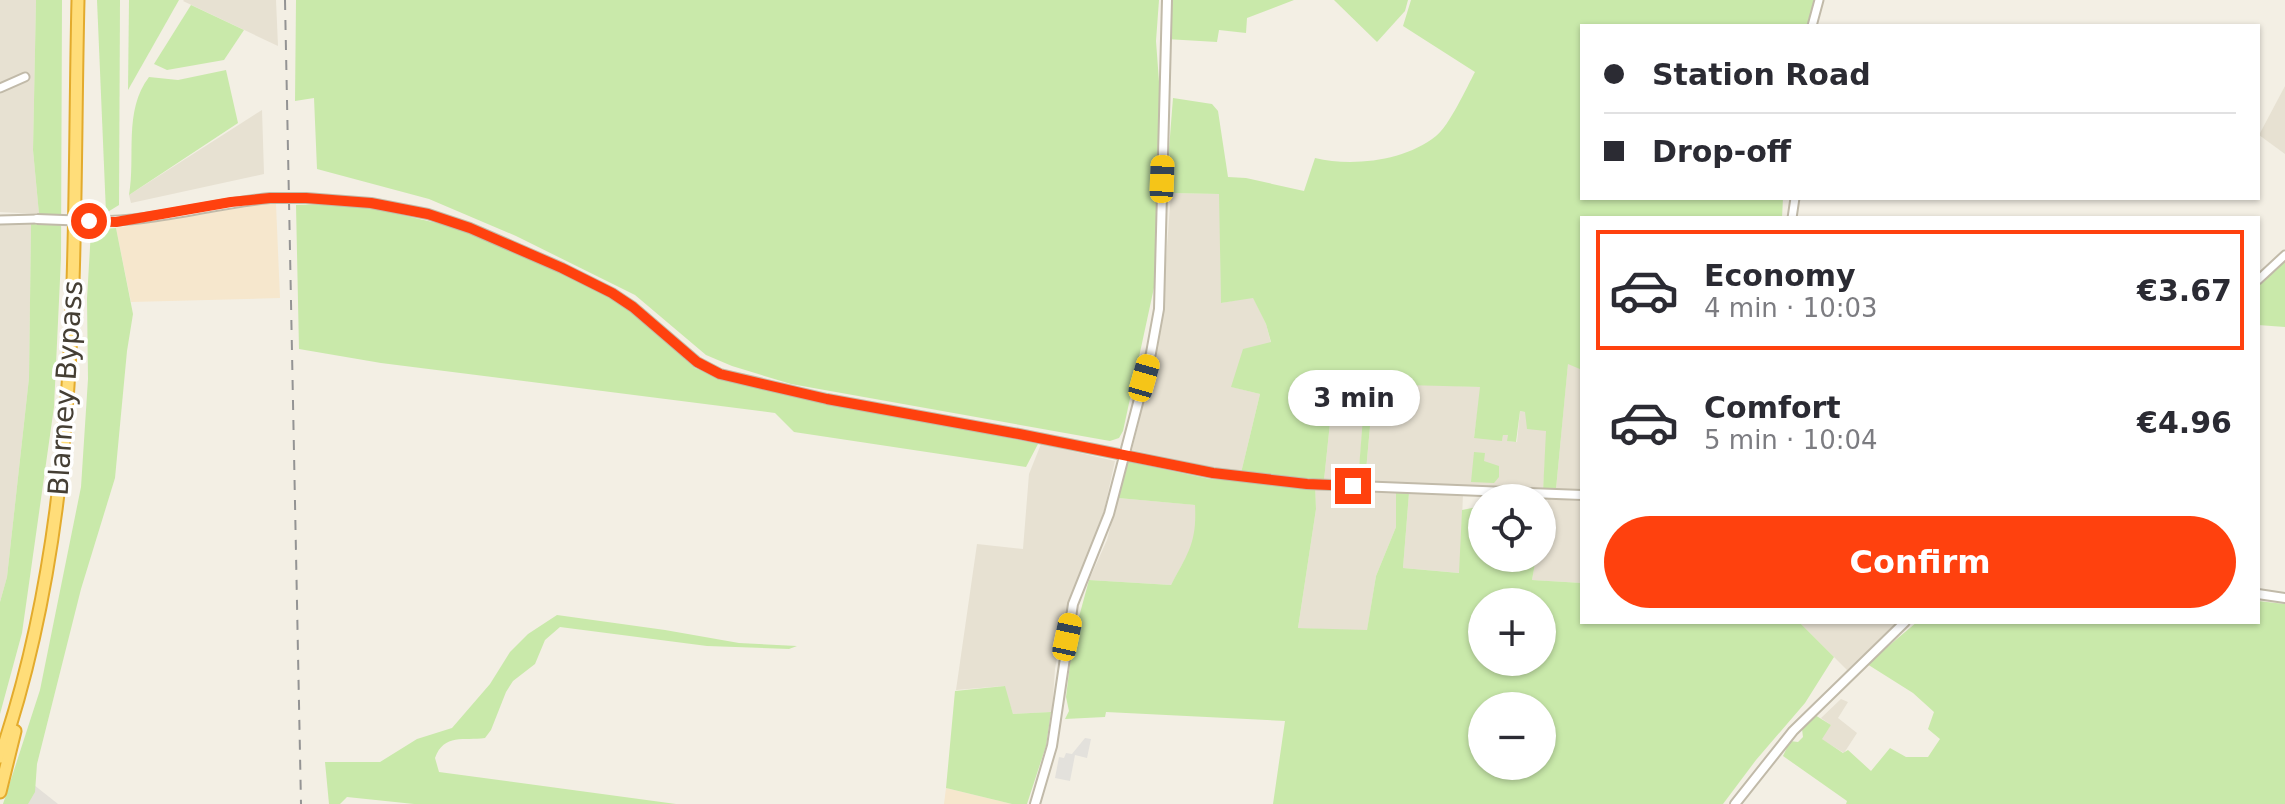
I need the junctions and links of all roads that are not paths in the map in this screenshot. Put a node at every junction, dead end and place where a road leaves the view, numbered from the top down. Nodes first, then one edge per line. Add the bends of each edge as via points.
1 (1167, 0) edge
2 (1819, 0) edge
3 (78, 6) edge
4 (1813, 24) edge
5 (25, 77) dead end
6 (0, 88) edge
7 (37, 219) joint
8 (0, 220) edge
9 (2285, 255) edge
10 (2260, 278) edge
11 (1124, 456) junction
12 (1580, 495) edge
13 (2260, 594) edge
14 (2285, 598) edge
15 (1903, 624) edge
16 (23, 679) junction
17 (0, 757) edge
18 (0, 792) edge
19 (1035, 804) edge
20 (1735, 804) edge

1 - 11 street via 1159,309
2 - 4 street
3 - 16 highway, Blarney Bypass via 70,377 53,533
5 - 6 street
7 - 8 street
7 - 11 street, bridge via 116,222 270,198 371,203 428,214 612,293 697,362 720,374
9 - 10 street
11 - 12 street via 1307,484
11 - 19 street via 1109,514 1073,604 1052,746
13 - 14 street
15 - 20 street via 1793,731
16 - 17 highway, Blarney Bypass
16 - 18 highway

